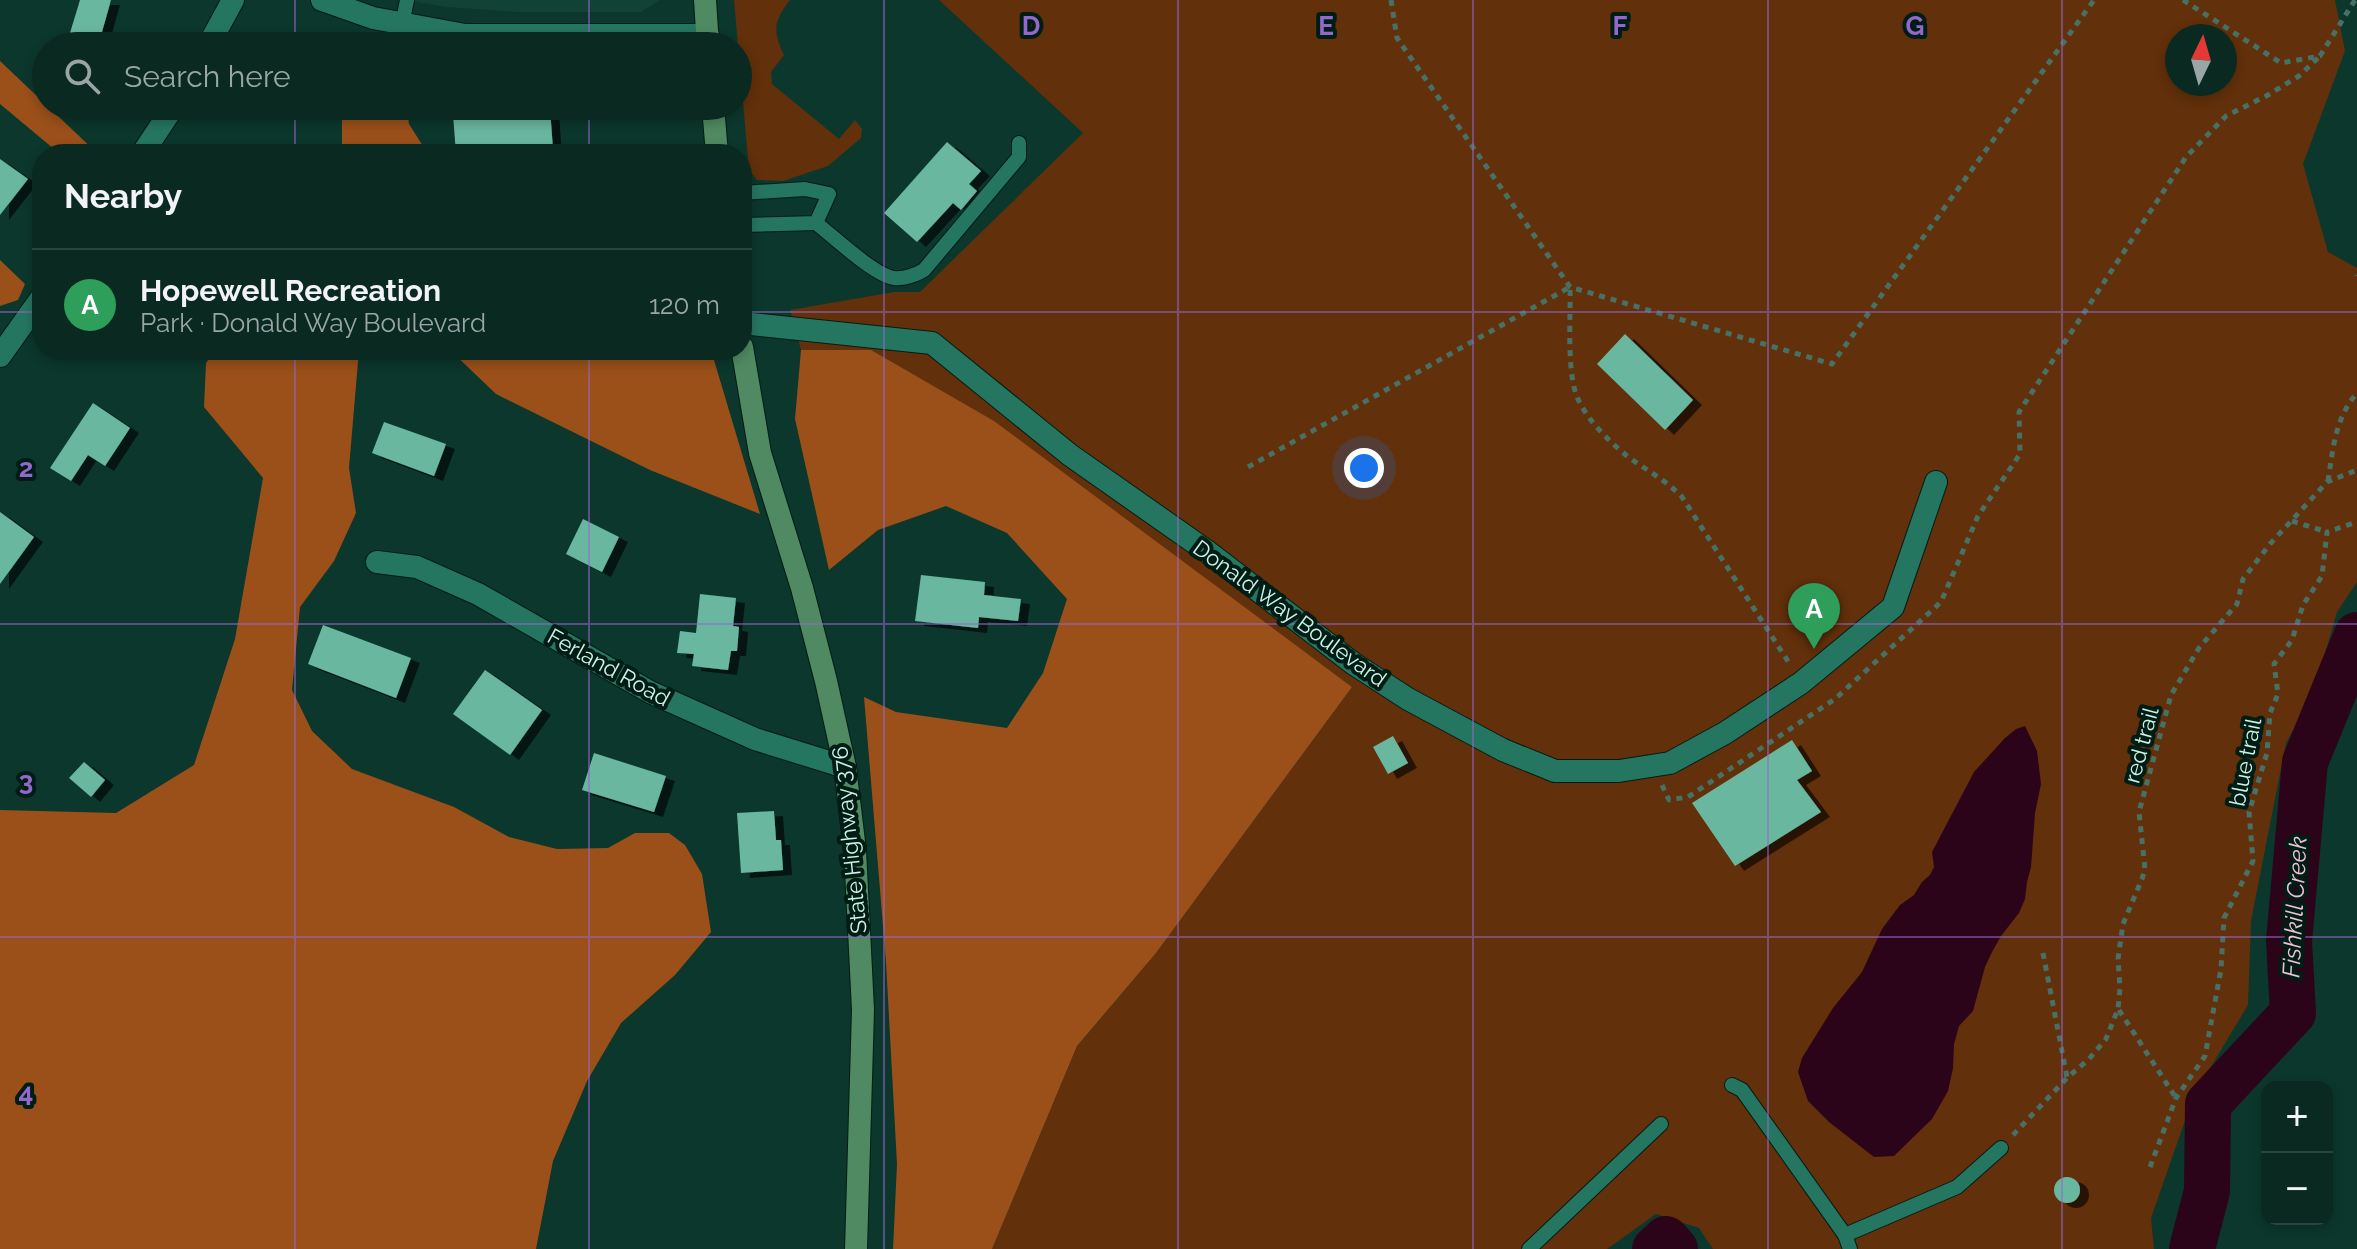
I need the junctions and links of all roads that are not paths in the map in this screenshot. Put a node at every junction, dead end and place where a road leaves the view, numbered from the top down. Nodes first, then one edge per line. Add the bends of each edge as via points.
1 (233, 0) edge
2 (322, 0) edge
3 (407, 0) edge
4 (705, 0) edge
5 (402, 25) junction
6 (216, 32) edge
7 (446, 32) edge
8 (707, 32) edge
9 (165, 120) edge
10 (714, 120) edge
11 (1019, 143) dead end
12 (149, 144) edge
13 (716, 144) edge
14 (752, 192) edge
15 (816, 223) junction
16 (752, 225) edge
17 (32, 311) edge
18 (752, 324) edge
19 (0, 356) edge
20 (744, 360) edge
21 (1936, 482) dead end
22 (377, 562) dead end
23 (845, 767) junction
24 (1732, 1085) dead end
25 (1661, 1124) dead end
26 (2001, 1148) road end
27 (1847, 1242) edge
28 (856, 1249) edge
29 (1529, 1249) edge

1 - 6 street
2 - 5 street
3 - 5 lane
4 - 8 main road
5 - 7 street
9 - 12 street
10 - 13 main road
11 - 15 lane via 1019,157 915,276 894,278 876,270
14 - 15 lane via 805,189 829,194
15 - 16 lane
17 - 19 street
18 - 21 street, Donald Way Boulevard via 932,343 1070,455 1354,664 1503,750 1555,771 1619,771 1670,763 1801,683 1893,607
20 - 23 main road, State Highway 376 via 760,453 802,588
22 - 23 street, Ferland Road via 417,567 478,594 650,692 755,739
23 - 28 main road, State Highway 376 via 863,1010
24 - 27 lane via 1742,1090
25 - 29 lane
26 - 27 lane via 1957,1187

